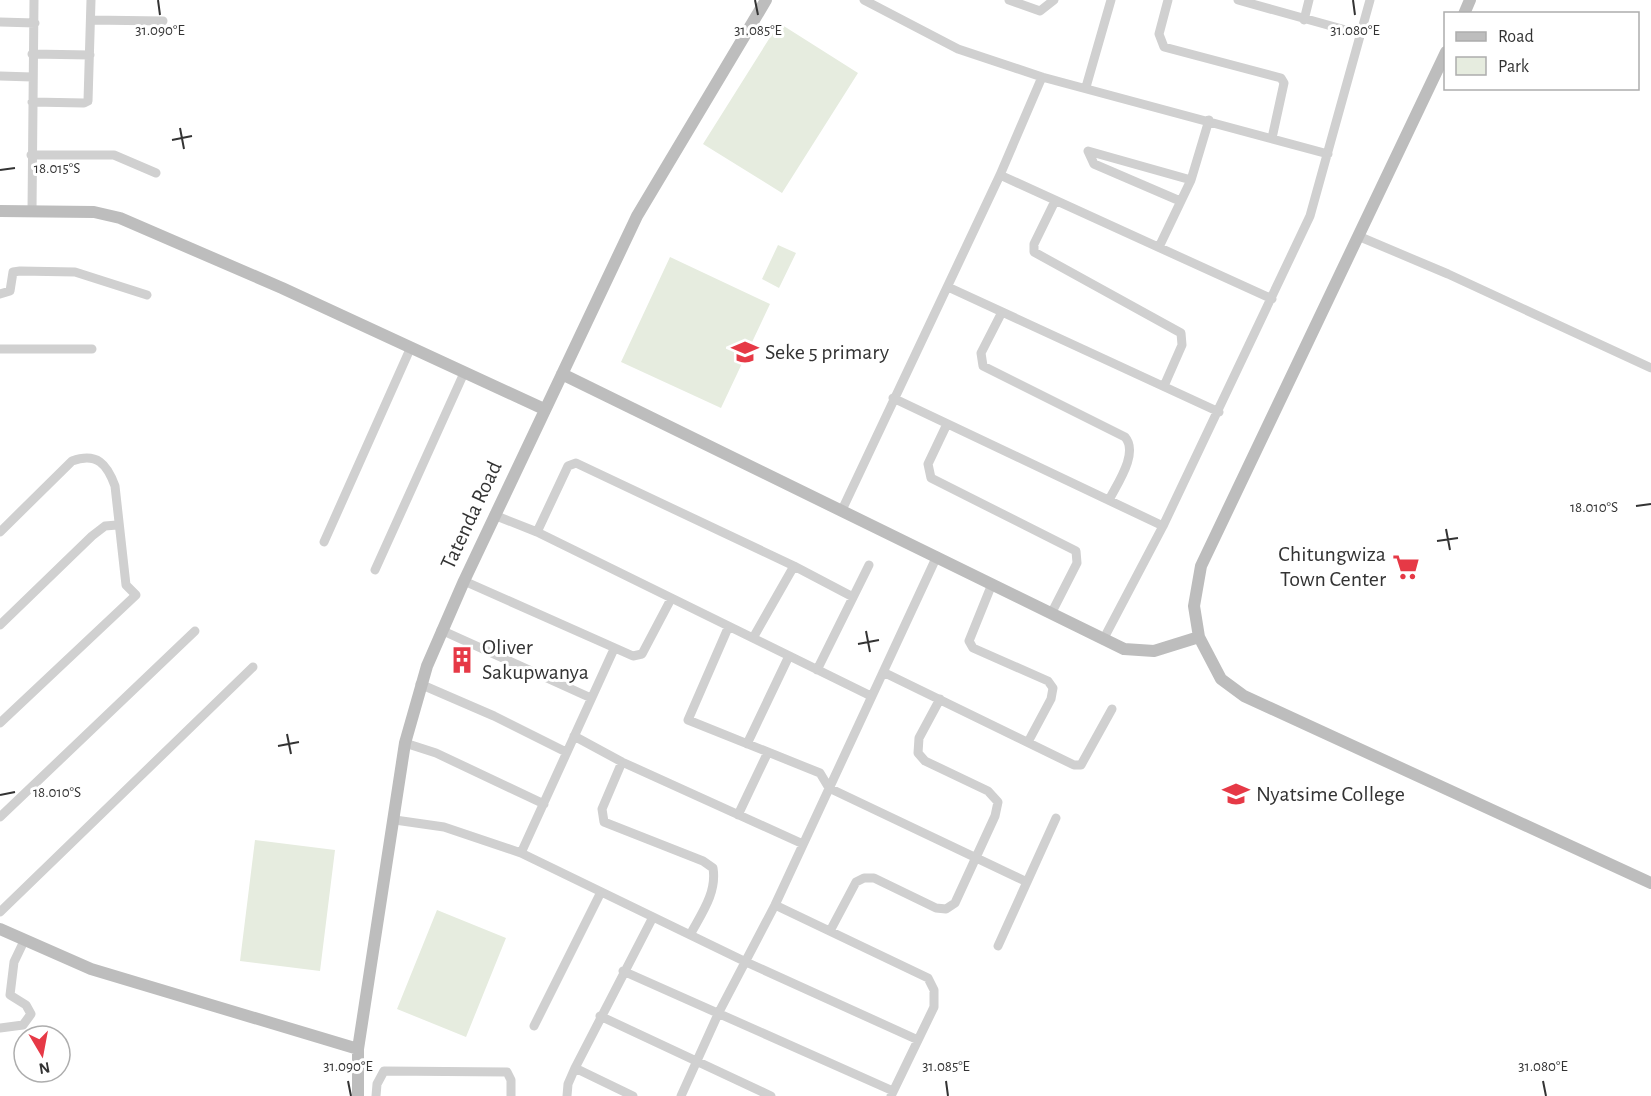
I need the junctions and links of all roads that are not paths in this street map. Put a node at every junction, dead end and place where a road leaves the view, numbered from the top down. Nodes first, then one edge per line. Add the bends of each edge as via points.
1 (34, 0) edge
2 (91, 0) edge
3 (766, 0) edge
4 (864, 0) edge
5 (1009, 0) edge
6 (1054, 0) edge
7 (1111, 0) edge
8 (1168, 0) edge
9 (1238, 0) edge
10 (1309, 0) edge
11 (1370, 0) edge
12 (91, 20) junction
13 (1304, 20) junction
14 (163, 21) dead end
15 (0, 22) edge
16 (35, 23) junction
17 (1360, 34) junction
18 (32, 54) junction
19 (90, 55) junction
20 (1444, 56) edge
21 (0, 76) edge
22 (32, 77) junction
23 (1042, 77) junction
24 (1086, 87) junction
25 (32, 102) junction
26 (1209, 120) junction
27 (1272, 138) junction
28 (1328, 154) junction
29 (31, 155) junction
30 (156, 173) dead end
31 (1000, 175) junction
32 (1191, 180) junction
33 (1055, 201) junction
34 (1180, 201) junction
35 (0, 211) edge
36 (32, 211) junction
37 (1358, 236) junction
38 (1159, 247) junction
39 (948, 287) junction
40 (0, 294) edge
41 (147, 295) dead end
42 (1272, 299) junction
43 (1002, 312) junction
44 (411, 347) junction
45 (0, 349) edge
46 (92, 349) dead end
47 (1651, 368) edge
48 (464, 373) junction
49 (562, 375) junction
50 (1164, 386) junction
51 (893, 398) junction
52 (544, 409) junction
53 (1219, 412) junction
54 (947, 423) junction
55 (1109, 500) junction
56 (842, 510) junction
57 (494, 515) junction
58 (117, 525) junction
59 (1163, 526) junction
60 (0, 532) edge
61 (537, 532) junction
62 (324, 542) dead end
63 (937, 556) junction
64 (869, 565) dead end
65 (794, 566) junction
66 (375, 570) dead end
67 (464, 580) junction
68 (992, 584) junction
69 (853, 597) junction
70 (671, 598) junction
71 (1052, 612) junction
72 (0, 625) edge
73 (728, 628) junction
74 (441, 630) junction
75 (195, 631) dead end
76 (1199, 637) junction
77 (753, 638) junction
78 (1103, 640) junction
79 (614, 649) junction
80 (789, 656) junction
81 (253, 667) dead end
82 (817, 670) junction
83 (883, 672) junction
84 (420, 684) junction
85 (871, 696) junction
86 (591, 698) junction
87 (939, 699) junction
88 (1112, 709) dead end
89 (0, 723) edge
90 (574, 736) junction
91 (1028, 742) junction
92 (405, 743) junction
93 (747, 744) junction
94 (566, 752) junction
95 (768, 752) junction
96 (622, 762) junction
97 (829, 788) junction
98 (544, 804) junction
99 (738, 815) junction
100 (0, 817) edge
101 (1056, 818) dead end
102 (395, 820) junction
103 (803, 844) junction
104 (521, 852) junction
105 (975, 856) junction
106 (1027, 882) junction
107 (1651, 883) edge
108 (602, 892) junction
109 (775, 905) junction
110 (0, 912) edge
111 (653, 917) junction
112 (0, 928) edge
113 (830, 931) junction
114 (691, 933) junction
115 (24, 941) junction
116 (998, 946) dead end
117 (746, 962) junction
118 (623, 971) junction
119 (719, 1012) junction
120 (600, 1016) junction
121 (534, 1026) dead end
122 (0, 1028) edge
123 (918, 1040) junction
124 (358, 1049) junction
125 (697, 1061) junction
126 (575, 1068) junction
127 (892, 1093) edge
128 (358, 1096) edge
129 (376, 1096) edge
130 (511, 1096) edge
131 (567, 1096) edge
132 (633, 1096) edge
133 (681, 1096) edge
134 (771, 1096) edge

1 - 16 street
2 - 12 street
3 - 49 street, Tatenda Road via 637,216
4 - 23 street via 958,50
5 - 6 street via 1040,11
7 - 24 street
8 - 27 street via 1159,34 1164,47 1281,78 1284,83
9 - 13 street
10 - 13 street
11 - 17 street
12 - 14 street
12 - 19 street
13 - 17 street
15 - 16 street
16 - 18 street
17 - 28 street
18 - 19 street
18 - 22 street
19 - 25 street via 88,101
20 - 37 street
21 - 22 street
22 - 25 street
23 - 24 street
23 - 31 street
24 - 26 street
25 - 29 street
26 - 27 street
26 - 32 street
27 - 28 street
28 - 42 street via 1310,216
29 - 30 street via 114,155
29 - 36 street
31 - 33 street
31 - 39 street
32 - 34 street
32 - 34 street via 1088,151 1094,164
33 - 38 street
33 - 50 street via 1034,244 1034,252 1181,333 1182,345
34 - 38 street
35 - 36 street
36 - 44 street via 94,212 120,218
37 - 47 street
37 - 76 street via 1201,566 1194,606
38 - 42 street
39 - 43 street
39 - 51 street
40 - 41 street via 10,291 13,272 20,271 75,272
42 - 53 street
43 - 50 street
43 - 55 street via 981,353 983,366 1129,442 1131,452
44 - 48 street
44 - 62 street
45 - 46 street
48 - 52 street
48 - 66 street
49 - 52 street, Tatenda Road
49 - 56 street
50 - 53 street
51 - 54 street
51 - 56 street
52 - 57 street, Tatenda Road
53 - 59 street
54 - 55 street
54 - 71 street via 928,464 931,478 1076,551 1077,563
55 - 59 street
56 - 63 street
57 - 61 street
57 - 67 street, Tatenda Road
58 - 60 street via 115,486 109,471 95,458 86,456 72,461
58 - 72 street via 105,526 92,536
58 - 89 street via 126,585 136,596
59 - 78 street
61 - 65 street via 568,466 576,464
61 - 70 street
63 - 68 street
63 - 83 street
64 - 69 street
65 - 69 street
65 - 77 street
67 - 74 street, Tatenda Road
67 - 79 street
68 - 71 street
68 - 91 street via 969,641 974,648 1048,681 1053,688
69 - 82 street
70 - 73 street
70 - 79 street via 640,656
71 - 78 street
73 - 77 street
73 - 93 street via 688,720
74 - 84 street, Tatenda Road
74 - 86 street
75 - 100 street
76 - 78 street via 1177,646 1138,652
76 - 107 street via 1221,678 1250,700
77 - 80 street
79 - 86 street
80 - 82 street
80 - 93 street
81 - 110 street
82 - 85 street
83 - 85 street
83 - 87 street
84 - 92 street, Tatenda Road
84 - 94 street
85 - 97 street
86 - 90 street
87 - 91 street
87 - 105 street via 920,738 918,753 925,761 988,791 998,802
88 - 91 street via 1081,765
90 - 94 street
90 - 96 street
92 - 98 street via 436,753
92 - 102 street, Tatenda Road
93 - 95 street
94 - 98 street
95 - 97 street via 820,773
95 - 99 street
96 - 99 street
96 - 114 street via 602,809 604,822 713,868 715,879 710,897
97 - 103 street
97 - 105 street
98 - 104 street
99 - 103 street
101 - 106 street
102 - 104 street via 444,827
102 - 124 street, Tatenda Road
103 - 109 street
104 - 108 street
105 - 106 street
105 - 113 street via 955,903 946,909 936,908 874,878 864,878 856,882
106 - 116 street
108 - 111 street
108 - 121 street
109 - 113 street
109 - 117 street
111 - 114 street
111 - 118 street
112 - 115 street
113 - 123 street via 928,978 934,990 934,1007
114 - 117 street
115 - 122 street via 14,962 10,995 26,1005 31,1014 23,1025
115 - 124 street via 91,969
117 - 119 street
117 - 123 street
118 - 119 street
118 - 120 street
119 - 125 street
119 - 127 street
120 - 125 street
120 - 126 street
123 - 127 street
124 - 128 street, Tatenda Road
125 - 133 street
125 - 134 street
126 - 131 street
126 - 132 street
129 - 130 street via 384,1071 507,1072

